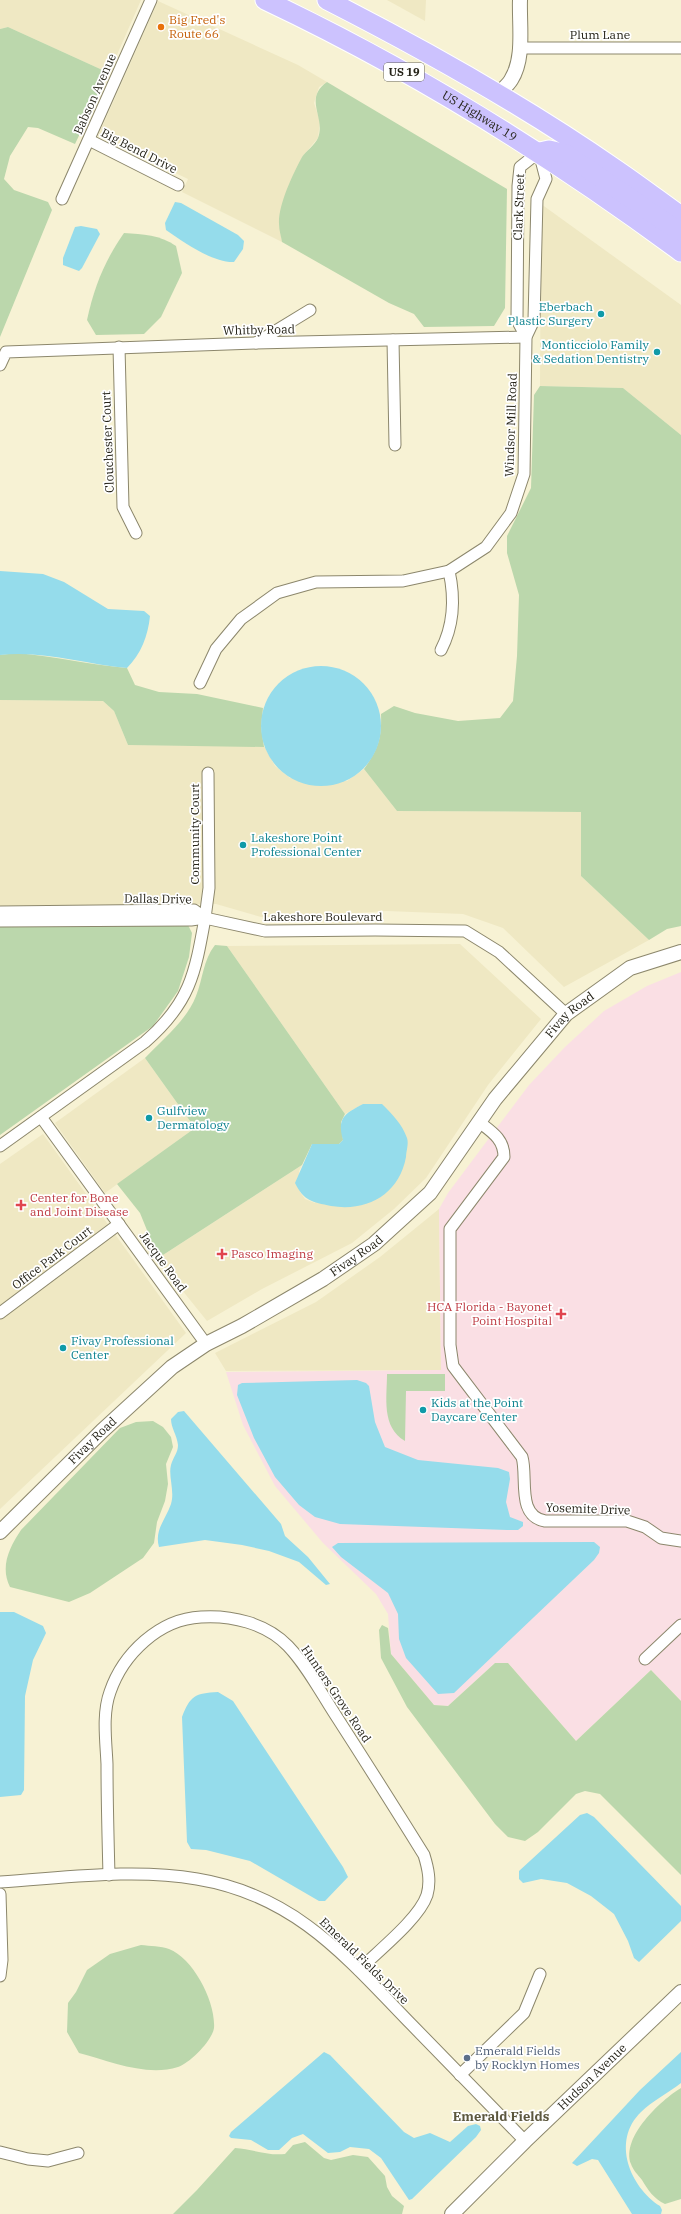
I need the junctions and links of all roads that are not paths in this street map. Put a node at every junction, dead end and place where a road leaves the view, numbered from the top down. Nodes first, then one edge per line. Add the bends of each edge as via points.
1 (151, 0) edge
2 (265, 0) edge
3 (328, 0) edge
4 (520, 0) edge
5 (346, 40) junction
6 (519, 48) junction
7 (681, 48) edge
8 (498, 94) junction
9 (89, 140) junction
10 (539, 152) junction
11 (178, 185) dead end
12 (62, 198) dead end
13 (681, 216) edge
14 (681, 231) edge
15 (681, 252) edge
16 (310, 310) dead end
17 (526, 338) junction
18 (393, 340) junction
19 (255, 343) junction
20 (119, 347) junction
21 (0, 365) edge
22 (395, 445) dead end
23 (136, 533) dead end
24 (449, 571) junction
25 (441, 650) dead end
26 (200, 683) dead end
27 (208, 774) dead end
28 (0, 912) edge
29 (205, 918) junction
30 (0, 921) edge
31 (681, 952) edge
32 (566, 1014) junction
33 (41, 1117) junction
34 (479, 1122) junction
35 (0, 1146) edge
36 (119, 1224) junction
37 (0, 1313) edge
38 (206, 1344) junction
39 (0, 1532) edge
40 (681, 1541) edge
41 (681, 1625) edge
42 (644, 1659) dead end
43 (109, 1875) junction
44 (0, 1882) edge
45 (0, 1894) edge
46 (359, 1970) junction
47 (540, 1974) dead end
48 (0, 1976) edge
49 (681, 1992) edge
50 (460, 2075) junction
51 (525, 2141) junction
52 (0, 2152) edge
53 (78, 2153) dead end
54 (452, 2214) edge

1 - 9 street, Babson Avenue
2 - 5 highway, US Highway 19 / US 19
3 - 8 highway, US 19 via 407,41
4 - 6 street
5 - 8 highway via 402,57 472,95 491,99
5 - 10 highway, US Highway 19 / US 19 via 471,109
6 - 7 street, Plum Lane
6 - 8 street via 511,80
8 - 13 highway, US 19 via 617,170
9 - 11 street, Big Bend Drive
9 - 12 street, Babson Avenue
10 - 14 highway via 549,150 566,154
10 - 15 highway, US Highway 19 / US 19
10 - 17 street, Clark Street via 546,179 537,198 534,320
10 - 17 street, Clark Street via 520,167 518,186 516,320
16 - 19 street
17 - 18 street, Whitby Road
17 - 24 street, Windsor Mill Road via 524,474 514,506 486,547
18 - 19 street, Whitby Road
18 - 22 street
19 - 20 street, Whitby Road
20 - 21 street, Whitby Road via 6,352
20 - 23 street, Clouchester Court via 123,507
24 - 25 street via 453,588 451,627
24 - 26 street, Windsor Mill Road via 403,581 316,582 277,593 241,619 216,649
27 - 29 street, Community Court via 209,888
28 - 29 street, Dallas Drive via 194,910
29 - 30 street, Dallas Drive
29 - 32 street, Lakeshore Boulevard via 265,931 465,931 499,952
29 - 33 street via 191,982 179,1005 162,1028
31 - 32 street, Fivay Road via 630,968
32 - 34 street, Fivay Road
33 - 35 street
33 - 36 street, Jacque Road
34 - 38 street, Fivay Road via 430,1193 374,1244 315,1284
34 - 40 street, Yosemite Drive via 498,1137 504,1157 450,1230 450,1345 453,1366 522,1457 525,1465 526,1501 532,1516 537,1520 628,1521 645,1527 661,1538
36 - 37 street, Office Park Court
36 - 38 street, Jacque Road
38 - 39 street, Fivay Road via 172,1367 102,1431
41 - 42 street
43 - 44 street, Emerald Fields Drive
43 - 46 street, Emerald Fields Drive via 155,1874 198,1879 246,1891 292,1914 321,1934
43 - 46 street, Hunters Grove Road via 106,1719 110,1692 124,1662 147,1639 168,1625 193,1617 219,1616 245,1620 268,1631 288,1646 310,1676 424,1855 429,1874 427,1894 418,1912
45 - 48 street
46 - 50 street, Emerald Fields Drive
47 - 50 street via 524,2012
49 - 51 street, Hudson Avenue
50 - 51 street, Emerald Fields Drive
51 - 54 street, Hudson Avenue
52 - 53 street via 48,2161

